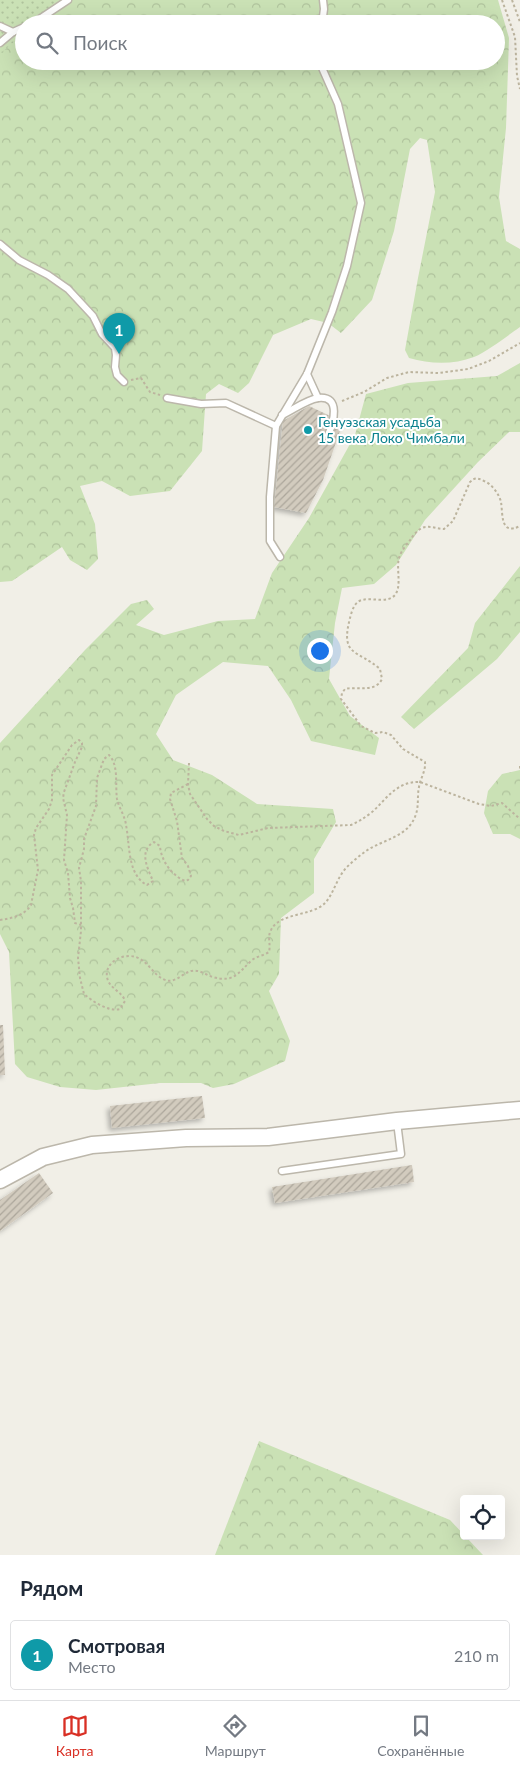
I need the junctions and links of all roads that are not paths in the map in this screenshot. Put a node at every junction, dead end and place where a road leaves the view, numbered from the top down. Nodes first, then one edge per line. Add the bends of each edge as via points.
1 (68, 0) edge
2 (323, 0) edge
3 (46, 15) edge
4 (323, 15) edge
5 (0, 26) edge
6 (13, 32) junction
7 (0, 36) edge
8 (0, 43) edge
9 (323, 70) edge
10 (0, 244) edge
11 (307, 374) junction
12 (124, 382) road end
13 (167, 398) road end
14 (318, 398) junction
15 (281, 416) junction
16 (276, 426) junction
17 (328, 435) dead end
18 (280, 557) dead end
19 (520, 1110) edge
20 (397, 1121) junction
21 (282, 1171) dead end
22 (0, 1180) edge

1 - 3 lane
2 - 4 lane
5 - 6 lane
6 - 7 lane
6 - 8 lane
9 - 11 lane via 338,104 361,202 342,284
10 - 12 lane via 19,260 68,289 93,316 102,334 115,348 117,375
11 - 14 lane
11 - 15 lane
13 - 16 lane via 201,404 226,403
14 - 15 lane
14 - 17 lane via 324,398 332,405 335,414
15 - 16 lane
16 - 18 lane via 270,542
19 - 20 street
20 - 21 lane via 401,1154
20 - 22 street via 268,1137 186,1138 92,1145 43,1157

